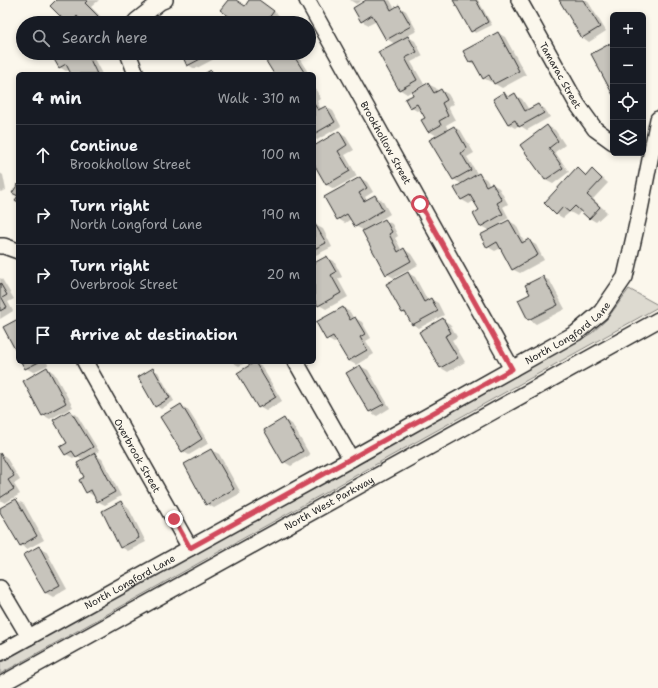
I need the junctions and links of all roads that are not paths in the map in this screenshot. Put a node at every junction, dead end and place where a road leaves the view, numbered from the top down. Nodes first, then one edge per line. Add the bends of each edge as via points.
1 (165, 0) edge
2 (307, 0) edge
3 (519, 0) edge
4 (142, 16) edge
5 (316, 16) edge
6 (316, 16) edge
7 (131, 60) edge
8 (135, 72) edge
9 (658, 119) edge
10 (610, 140) edge
11 (647, 152) edge
12 (0, 246) edge
13 (16, 250) edge
14 (658, 320) edge
15 (86, 364) edge
16 (297, 364) edge
17 (512, 369) junction
18 (350, 459) junction
19 (190, 548) junction
20 (0, 588) edge
21 (29, 637) junction
22 (0, 653) edge
23 (0, 685) edge

1 - 4 street
2 - 5 street, Brookhollow Street
3 - 10 street, Tamarac Street via 577,104 596,129
6 - 17 street, Brookhollow Street
7 - 8 street
9 - 11 street, North Longford Lane
11 - 17 street, North Longford Lane via 639,216 625,277 601,312 576,333
12 - 13 street
14 - 23 street, North West Parkway
15 - 19 street, Overbrook Street
16 - 18 street
17 - 18 street, North Longford Lane
18 - 19 street, North Longford Lane
19 - 21 street, North Longford Lane
20 - 21 street
21 - 22 street, North Longford Lane

